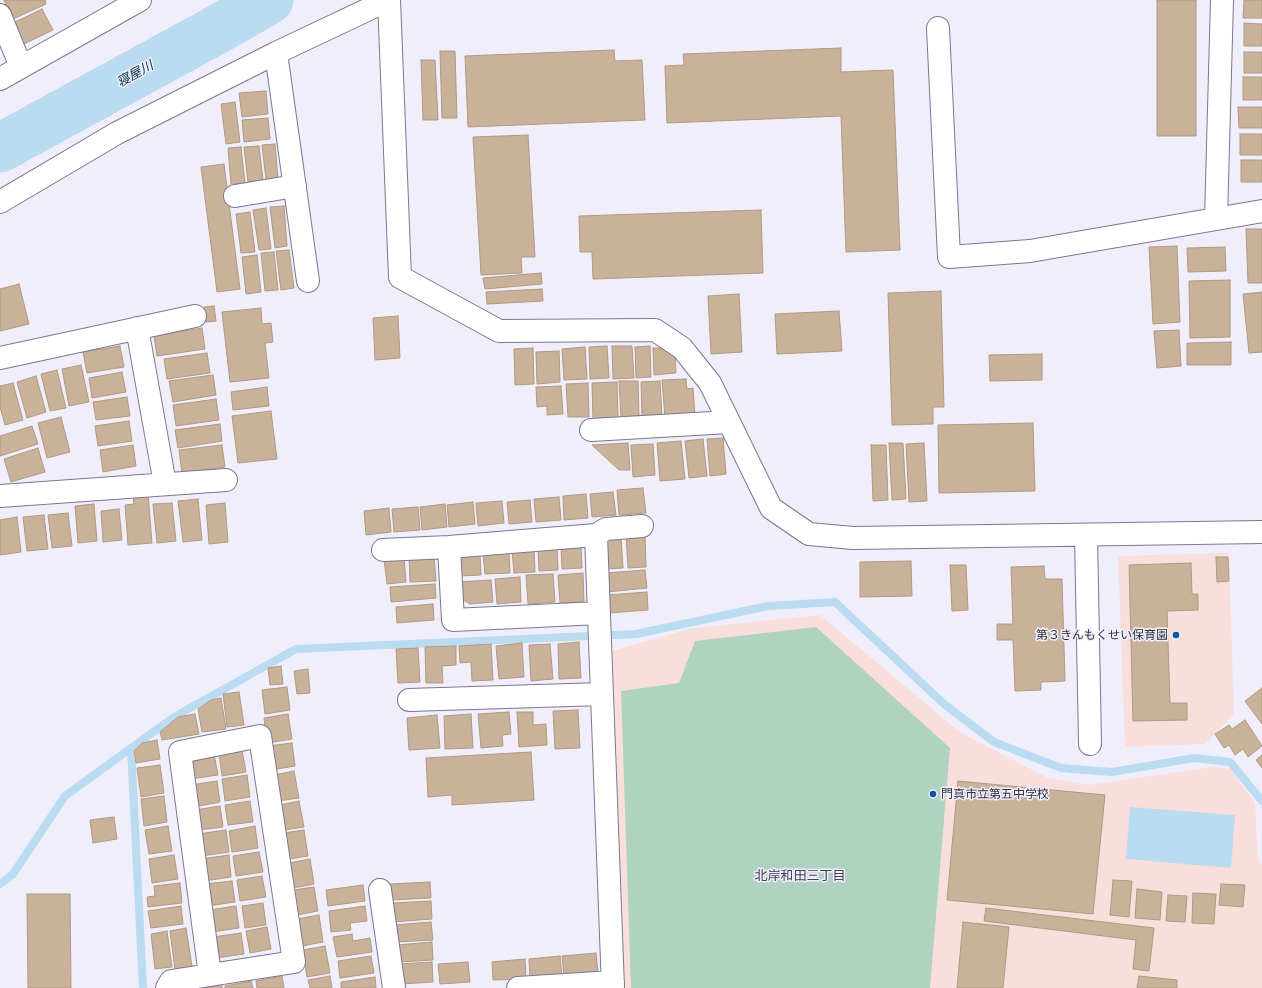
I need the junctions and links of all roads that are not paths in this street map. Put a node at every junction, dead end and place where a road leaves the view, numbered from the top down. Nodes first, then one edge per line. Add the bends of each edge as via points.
1 (140, 0) edge
2 (389, 0) edge
3 (1222, 0) edge
4 (0, 15) edge
5 (938, 28) dead end
6 (276, 53) junction
7 (22, 67) junction
8 (0, 79) edge
9 (295, 186) junction
10 (235, 196) dead end
11 (0, 202) edge
12 (1262, 211) edge
13 (1216, 219) junction
14 (308, 281) dead end
15 (195, 316) dead end
16 (137, 328) junction
17 (0, 358) edge
18 (729, 422) junction
19 (591, 430) dead end
20 (226, 480) dead end
21 (165, 484) junction
22 (0, 496) edge
23 (642, 526) dead end
24 (1262, 532) edge
25 (1086, 534) junction
26 (596, 535) junction
27 (448, 547) junction
28 (383, 550) dead end
29 (600, 627) junction
30 (602, 694) junction
31 (409, 700) dead end
32 (1090, 744) dead end
33 (380, 890) dead end
34 (210, 975) junction
35 (613, 985) edge
36 (167, 988) edge
37 (394, 988) edge
38 (518, 988) edge

1 - 7 street
2 - 6 street
2 - 18 street via 400,277 499,331 655,330 682,348 706,377
3 - 13 street
4 - 7 street
5 - 13 street via 949,257 1030,251
6 - 9 street
6 - 11 street via 117,133
7 - 8 street
9 - 10 street
9 - 14 street
12 - 13 street
15 - 16 street
16 - 17 street
16 - 21 street
18 - 19 street
18 - 25 street via 771,508 809,534 853,538
20 - 21 street
21 - 22 street
23 - 26 street via 606,529
24 - 25 street
25 - 32 street
26 - 27 street
26 - 29 street
27 - 28 street
27 - 29 street via 453,620
29 - 30 street
30 - 31 street
30 - 35 street
33 - 37 street
34 - 34 street via 180,752 260,736 294,962
34 - 36 street via 171,981
35 - 38 street

